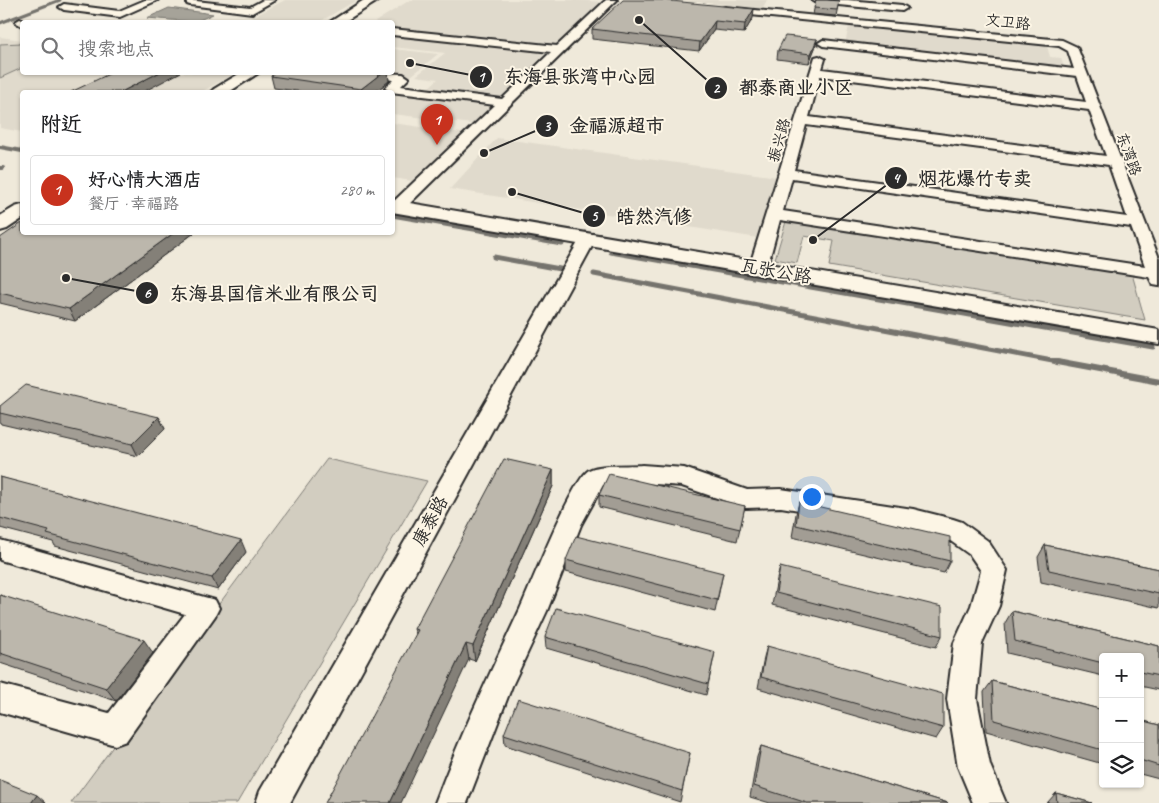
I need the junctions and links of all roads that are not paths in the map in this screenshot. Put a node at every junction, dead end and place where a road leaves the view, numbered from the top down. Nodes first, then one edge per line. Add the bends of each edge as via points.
1 (153, 0) edge
2 (270, 0) edge
3 (373, 0) edge
4 (384, 0) edge
5 (612, 0) edge
6 (817, 0) edge
7 (190, 2) dead end
8 (64, 7) dead end
9 (902, 8) dead end
10 (717, 9) edge
11 (339, 20) edge
12 (350, 20) edge
13 (830, 20) junction
14 (395, 32) edge
15 (823, 43) junction
16 (1062, 43) joint
17 (560, 50) junction
18 (815, 72) junction
19 (1082, 73) junction
20 (248, 75) edge
21 (260, 75) edge
22 (383, 75) edge
23 (222, 90) edge
24 (235, 90) edge
25 (504, 103) junction
26 (1095, 108) junction
27 (801, 120) junction
28 (1115, 162) junction
29 (786, 173) junction
30 (395, 206) edge
31 (20, 212) edge
32 (774, 214) junction
33 (1138, 223) junction
34 (0, 225) edge
35 (588, 239) junction
36 (758, 268) junction
37 (1157, 277) edge
38 (1159, 337) edge
39 (0, 550) edge
40 (0, 698) edge
41 (272, 803) edge
42 (451, 803) edge
43 (990, 803) edge

1 - 8 street via 120,14
2 - 7 street via 252,10
3 - 11 main road
4 - 12 main road
5 - 17 street
6 - 9 street
10 - 13 street, 文卫路 via 775,10
13 - 15 street, 振兴路
13 - 16 street, 文卫路
14 - 17 street
15 - 18 street, 振兴路
15 - 19 street
16 - 19 street, 东湾路 via 1073,49
17 - 25 street
18 - 26 street
18 - 27 street, 振兴路
19 - 26 street, 东湾路
20 - 23 main road
21 - 24 main road
22 - 25 street via 403,78 392,88
25 - 30 street
26 - 28 street, 东湾路
27 - 28 street
27 - 29 street, 振兴路
28 - 33 street, 东湾路
29 - 32 street, 振兴路
29 - 33 street
30 - 35 main road, 瓦张公路
31 - 34 main road
32 - 36 street, 振兴路
32 - 37 street
33 - 37 street, 东湾路
35 - 36 main road, 瓦张公路
35 - 41 street, 康泰路
36 - 38 main road, 瓦张公路
39 - 40 street via 205,608 115,730
42 - 43 street via 504,669 584,495 596,477 642,474 684,478 746,499 781,498 913,519 953,529 979,548 994,570 985,606 968,643 962,699 974,767

